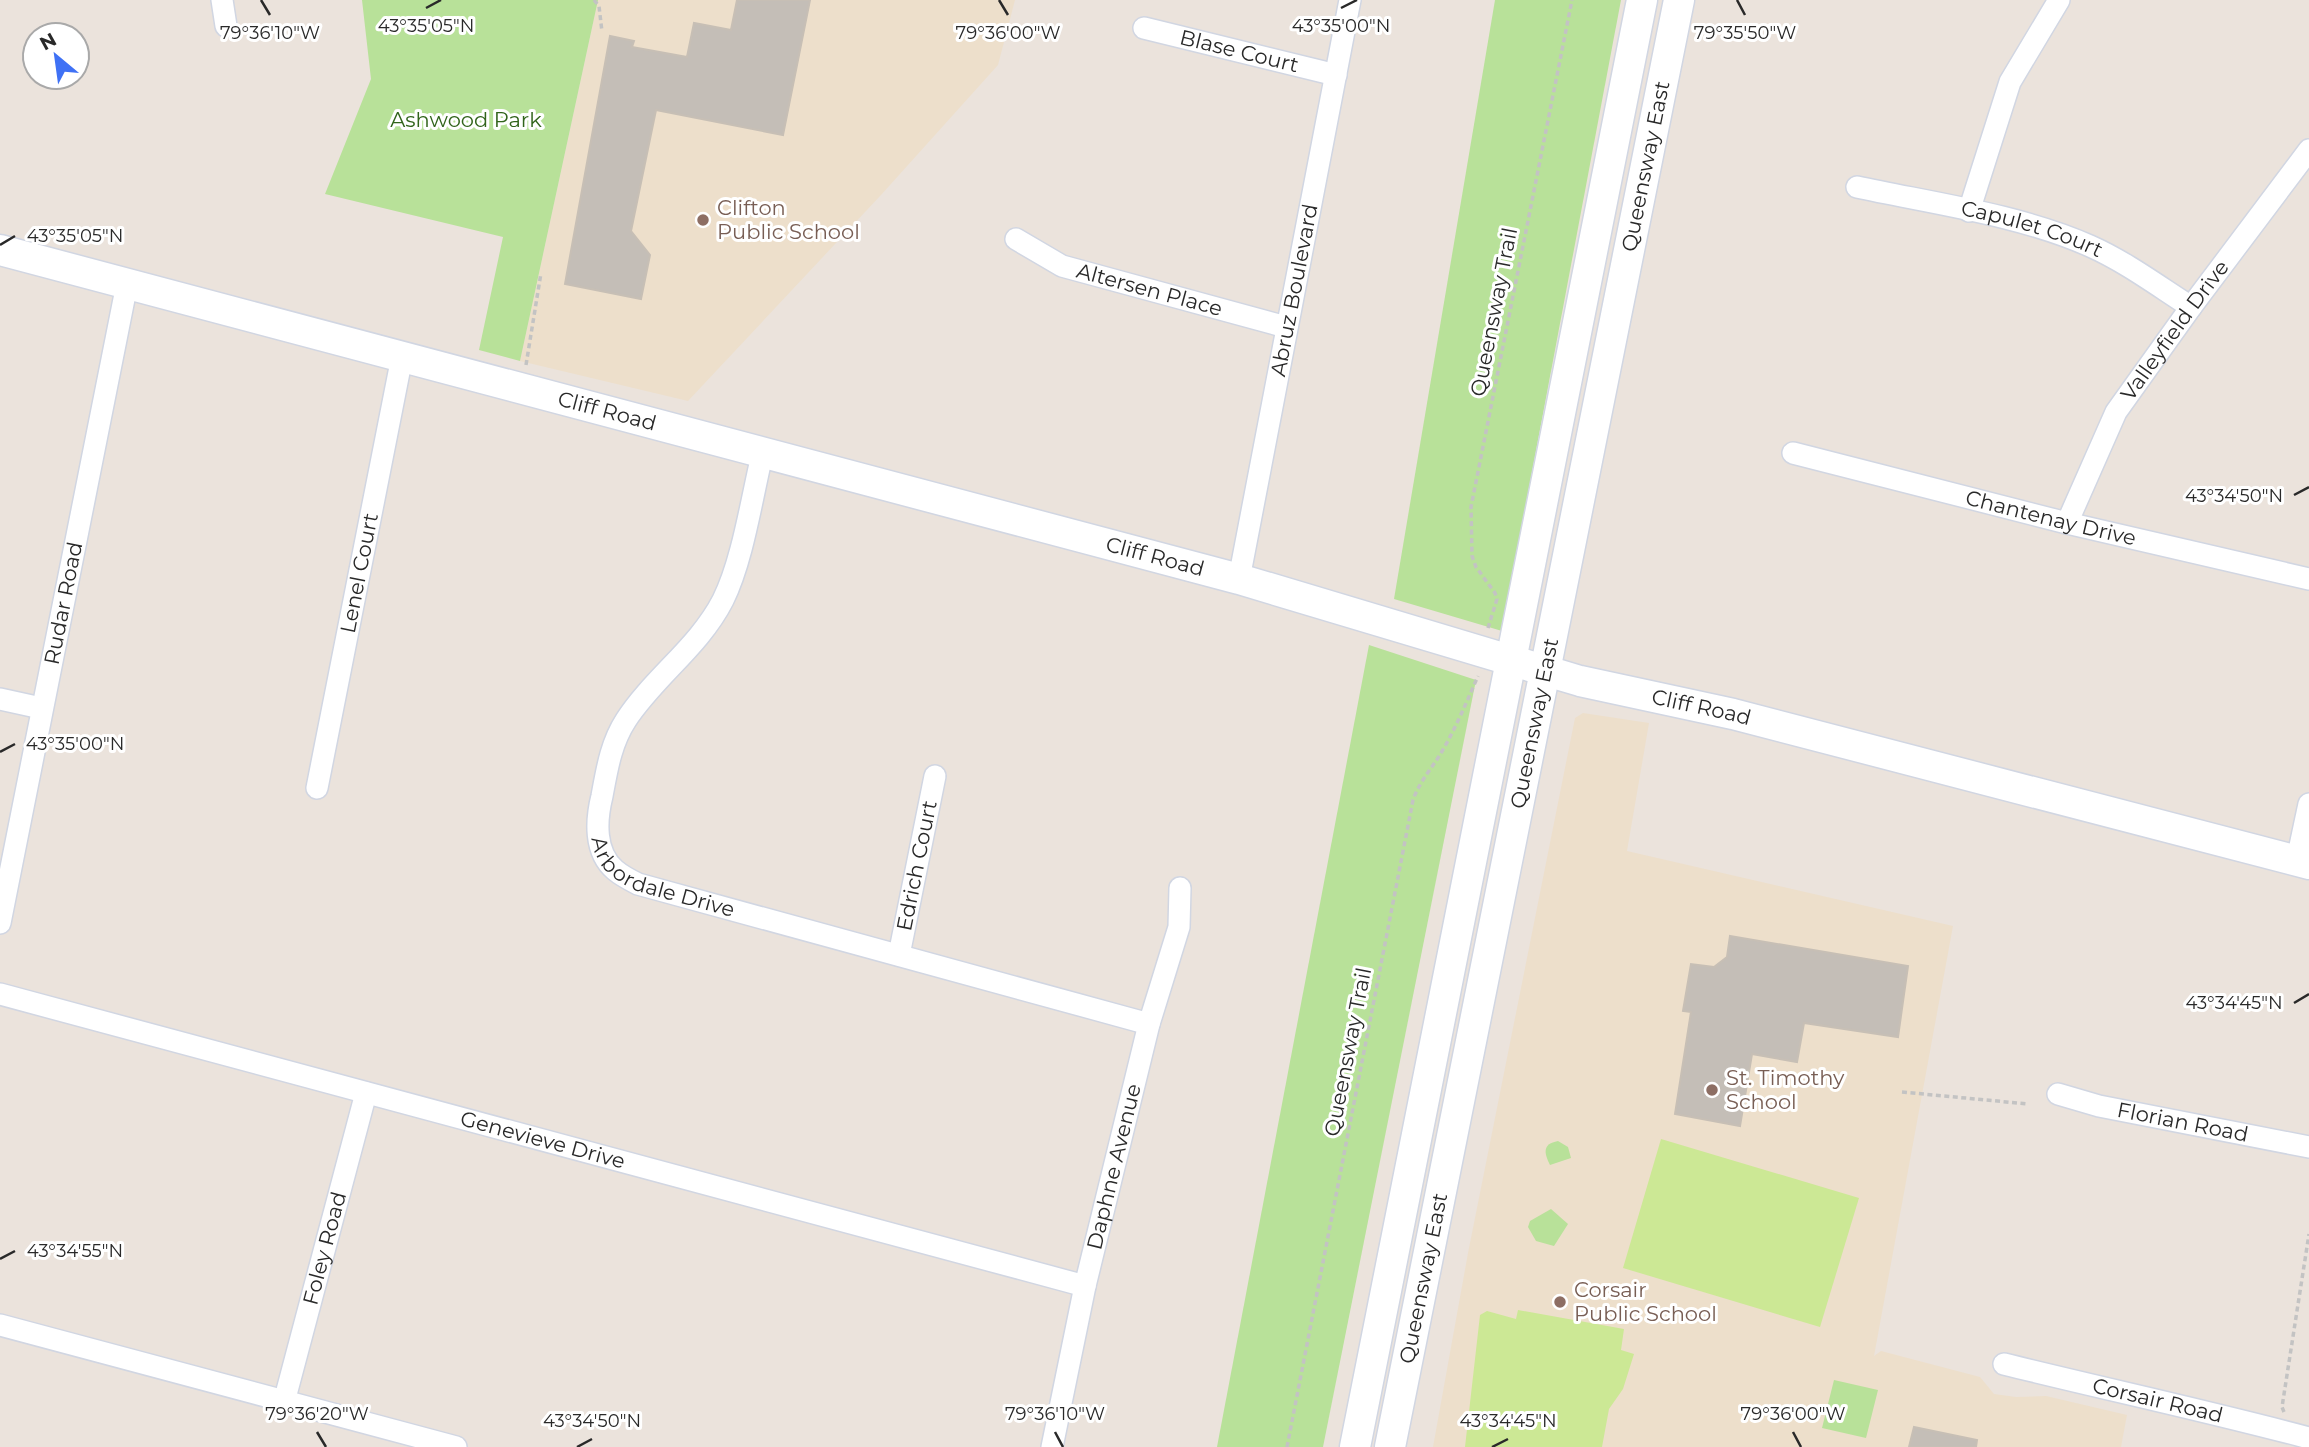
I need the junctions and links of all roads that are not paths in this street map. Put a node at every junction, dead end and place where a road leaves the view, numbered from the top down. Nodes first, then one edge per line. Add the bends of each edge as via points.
1 (222, 0) edge
2 (1350, 0) edge
3 (1642, 0) edge
4 (1679, 0) edge
5 (2059, 0) edge
6 (226, 26) dead end
7 (1144, 28) dead end
8 (1336, 75) junction
9 (2309, 150) edge
10 (1857, 187) dead end
11 (1969, 211) junction
12 (1016, 239) dead end
13 (0, 250) edge
14 (127, 284) junction
15 (2190, 307) junction
16 (1286, 327) junction
17 (402, 357) junction
18 (763, 451) junction
19 (1793, 453) dead end
20 (2067, 523) junction
21 (1239, 579) junction
22 (2309, 579) edge
23 (1510, 661) junction
24 (1545, 672) junction
25 (0, 699) edge
26 (41, 708) junction
27 (935, 776) dead end
28 (317, 788) dead end
29 (2309, 804) edge
30 (2303, 862) edge
31 (1181, 888) dead end
32 (0, 923) edge
33 (899, 955) junction
34 (0, 994) edge
35 (1149, 1024) junction
36 (366, 1093) junction
37 (2058, 1094) dead end
38 (2309, 1147) edge
39 (1085, 1286) junction
40 (0, 1325) edge
41 (2004, 1364) dead end
42 (284, 1402) junction
43 (2301, 1435) edge
44 (2268, 1437) edge
45 (456, 1447) edge
46 (1052, 1447) edge
47 (1355, 1447) edge
48 (1390, 1447) edge

1 - 6 street
2 - 8 street, Abruz Boulevard
3 - 23 main road, Queensway East
4 - 24 main road, Queensway East
5 - 11 street via 2010,82
7 - 8 street, Blase Court
8 - 16 street, Abruz Boulevard
9 - 15 street, Valleyfield Drive
10 - 11 street, Capulet Court
11 - 15 street, Capulet Court via 2090,246
12 - 16 street, Altersen Place via 1062,265
13 - 14 main road, Cliff Road
14 - 17 main road, Cliff Road
14 - 26 street, Rudar Road
15 - 20 street, Valleyfield Drive via 2116,412
16 - 21 street, Abruz Boulevard
17 - 18 main road, Cliff Road
17 - 28 street, Lenel Court
18 - 21 main road, Cliff Road
18 - 33 street, Arbordale Drive via 734,573 722,601 703,631 643,696 613,746 598,809 598,839 615,871 638,884
19 - 20 street, Chantenay Drive
20 - 22 street, Chantenay Drive
21 - 23 main road, Cliff Road
23 - 24 main road, Cliff Road
23 - 47 main road, Queensway East
24 - 30 main road, Cliff Road via 1732,714
24 - 48 main road, Queensway East
25 - 26 street
26 - 32 street, Rudar Road
27 - 33 street, Edrich Court
29 - 30 street
31 - 35 street, Daphne Avenue via 1179,927
33 - 35 street, Arbordale Drive
34 - 36 street, Genevieve Drive
35 - 39 street, Daphne Avenue
36 - 39 street, Genevieve Drive
36 - 42 street, Foley Road
37 - 38 street, Florian Road
39 - 46 street, Daphne Avenue
40 - 42 street
41 - 44 street, Corsair Road
42 - 45 street
43 - 44 street, Corsair Road

